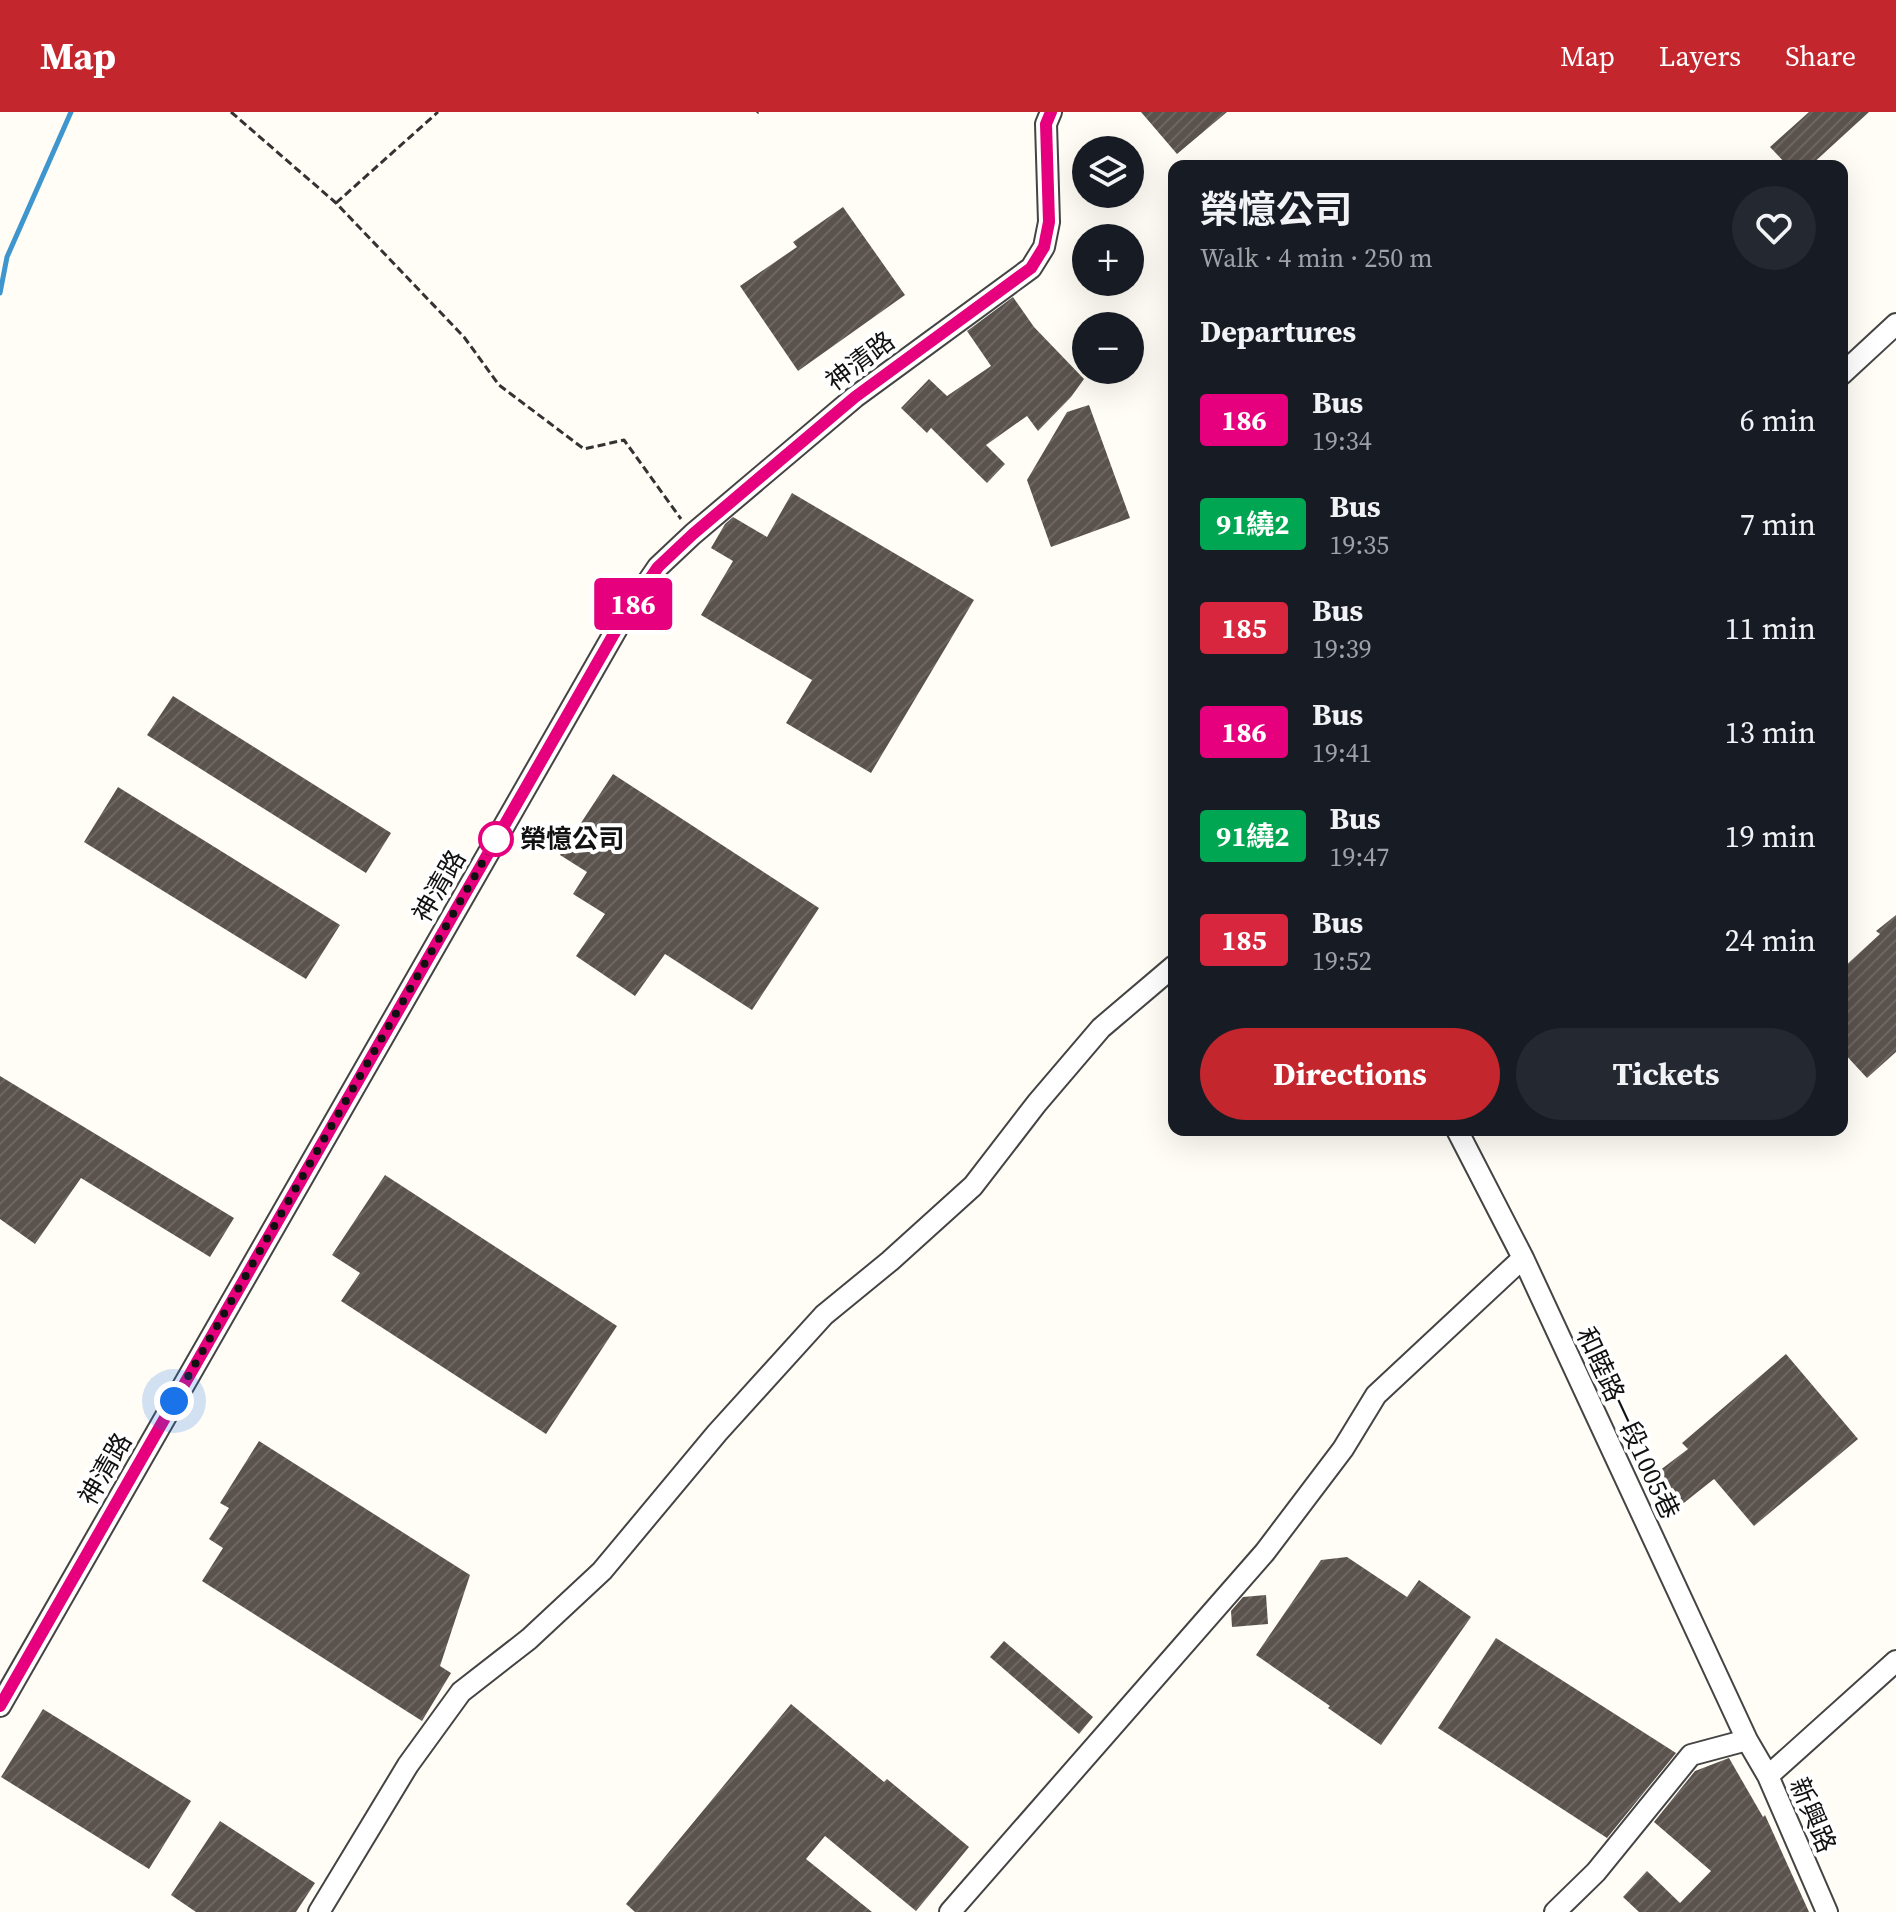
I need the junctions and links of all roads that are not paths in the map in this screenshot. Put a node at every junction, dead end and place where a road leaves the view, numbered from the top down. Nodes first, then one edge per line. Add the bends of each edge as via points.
1 (1051, 112) edge
2 (1896, 324) edge
3 (1848, 368) edge
4 (1168, 971) edge
5 (1460, 1136) edge
6 (1523, 1258) junction
7 (1896, 1661) edge
8 (0, 1706) edge
9 (1747, 1740) junction
10 (1768, 1776) junction
11 (319, 1912) edge
12 (950, 1912) edge
13 (1555, 1912) edge
14 (1827, 1912) edge

1 - 8 street, 神清路 via 1046,124 1049,222 1044,247 1031,268 855,397 693,534 658,567 623,618
2 - 3 street
4 - 11 street via 1101,1028 973,1186 824,1315 602,1571 529,1639 461,1692 408,1765
5 - 6 street, 和睦路一段1005巷
6 - 9 street, 和睦路一段1005巷
6 - 12 street via 1376,1395 1343,1449 1265,1552
7 - 10 street
9 - 10 street, 新興路
9 - 13 street via 1691,1755 1596,1872
10 - 14 street, 新興路

